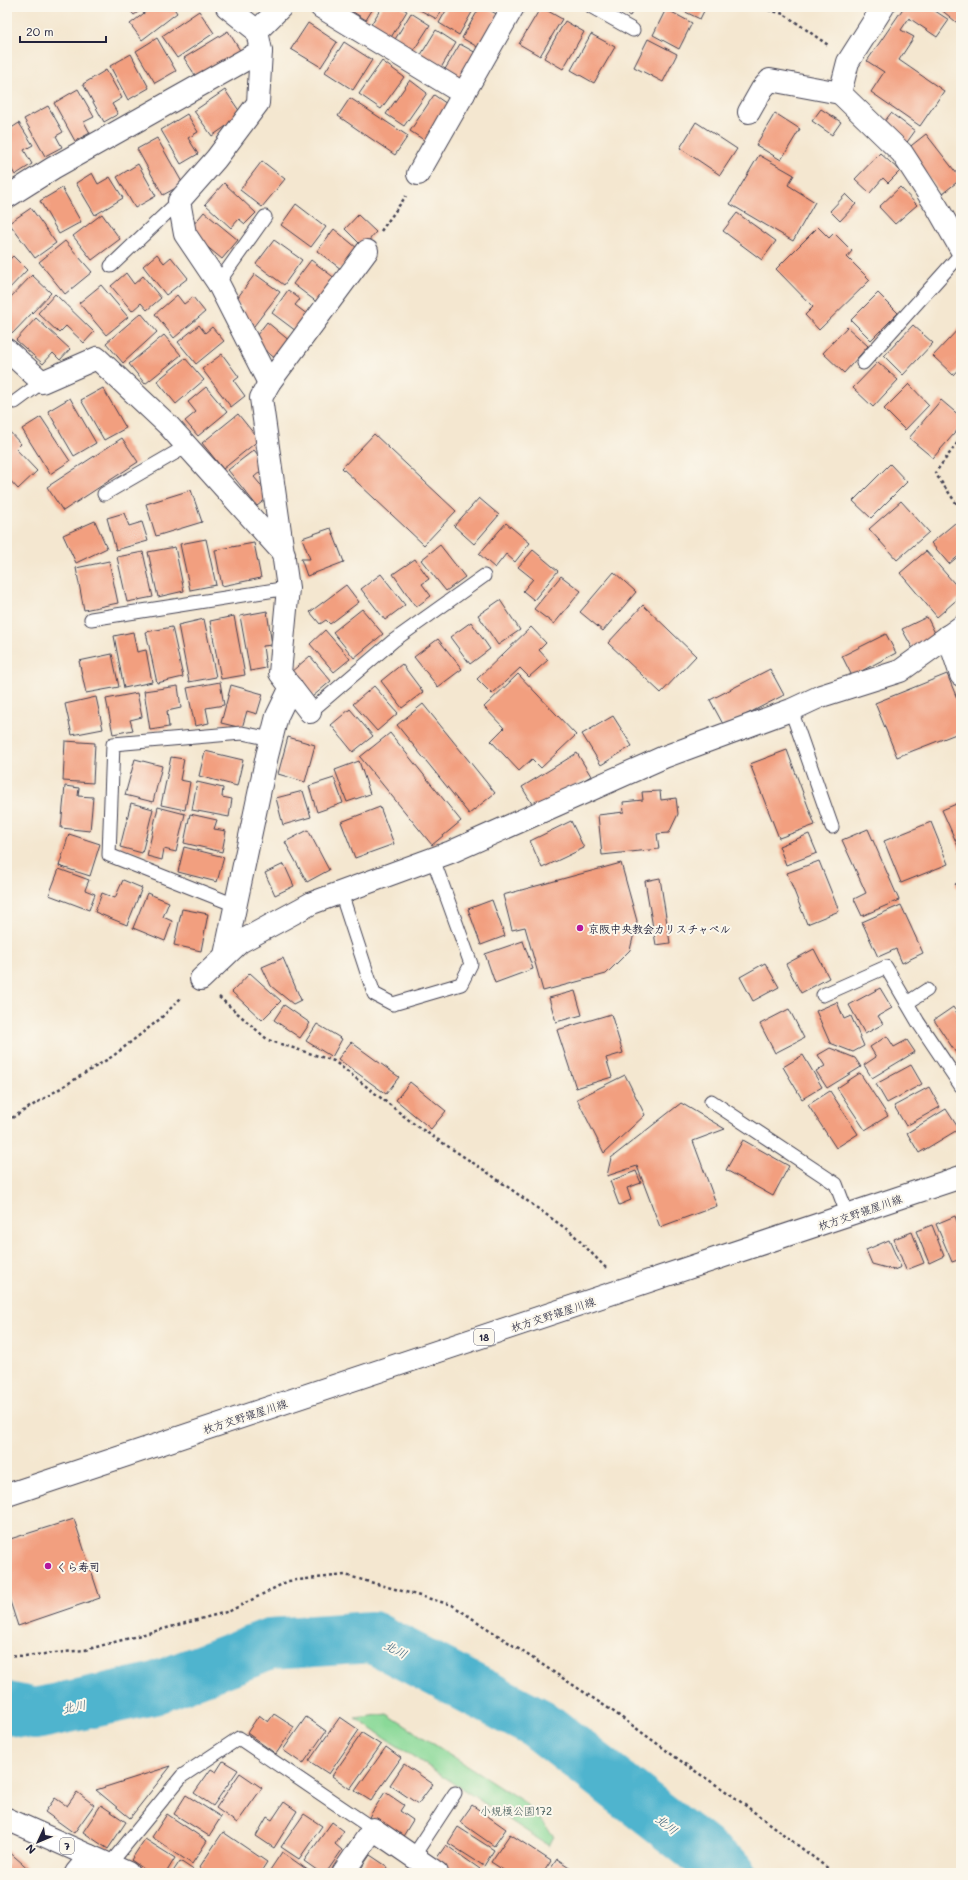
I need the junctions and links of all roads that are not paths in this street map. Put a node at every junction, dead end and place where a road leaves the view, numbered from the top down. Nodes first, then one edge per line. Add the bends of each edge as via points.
1 (227, 7) edge
2 (281, 7) edge
3 (321, 7) edge
4 (513, 7) edge
5 (592, 7) edge
6 (883, 7) edge
7 (633, 30) dead end
8 (259, 41) junction
9 (840, 93) junction
10 (464, 94) junction
11 (749, 112) dead end
12 (418, 174) road end
13 (7, 197) edge
14 (179, 201) junction
15 (265, 217) dead end
16 (961, 249) edge
17 (367, 251) road end
18 (961, 254) edge
19 (111, 266) dead end
20 (218, 283) junction
21 (7, 350) edge
22 (863, 364) dead end
23 (42, 382) junction
24 (269, 383) junction
25 (15, 402) dead end
26 (186, 446) junction
27 (104, 494) dead end
28 (284, 554) junction
29 (484, 576) dead end
30 (288, 588) junction
31 (91, 619) dead end
32 (955, 631) edge
33 (961, 675) edge
34 (291, 687) junction
35 (791, 710) junction
36 (310, 712) joint
37 (271, 739) junction
38 (832, 827) dead end
39 (433, 859) junction
40 (341, 893) junction
41 (235, 905) junction
42 (225, 955) junction
43 (201, 979) road end
44 (927, 990) dead end
45 (823, 996) dead end
46 (907, 1003) junction
47 (961, 1086) edge
48 (711, 1101) dead end
49 (961, 1177) edge
50 (848, 1216) junction
51 (7, 1495) edge
52 (455, 1794) dead end
53 (7, 1819) edge
54 (373, 1829) junction
55 (413, 1857) junction
56 (109, 1865) edge
57 (76, 1873) edge
58 (343, 1873) edge
59 (437, 1873) edge

1 - 8 street
2 - 8 street
3 - 10 street
4 - 10 street
5 - 7 lane
6 - 9 street via 848,62
8 - 13 street
8 - 14 street via 258,103 216,159
9 - 11 street via 770,80
9 - 16 street via 902,153
10 - 12 street
14 - 19 lane
14 - 20 street via 185,234
15 - 20 lane
17 - 24 street
18 - 22 lane
20 - 24 street
21 - 23 street
23 - 25 lane
23 - 26 street via 97,358 168,425
24 - 28 street via 261,398
26 - 27 lane
26 - 28 street
28 - 30 street
29 - 36 lane via 393,641
30 - 31 lane
30 - 34 street via 280,673
32 - 33 street
32 - 35 street via 900,671 821,696
34 - 36 street
34 - 37 street via 277,716
35 - 38 lane
35 - 39 street via 664,757
37 - 41 street
37 - 41 lane via 242,733 113,744 108,855
39 - 40 street
39 - 40 lane via 471,964 460,984 393,1004 374,994
40 - 42 street via 312,903 240,942
41 - 42 street
42 - 43 street
44 - 46 lane
45 - 46 lane via 886,967
46 - 47 lane
48 - 50 lane via 836,1184
49 - 50 street, 枚方交野寝屋川線 / 18
50 - 51 street, 枚方交野寝屋川線 / 18
52 - 55 lane
53 - 56 street, 7
54 - 55 street
54 - 56 lane via 239,1738 182,1776
54 - 58 street
55 - 59 street
56 - 57 street

